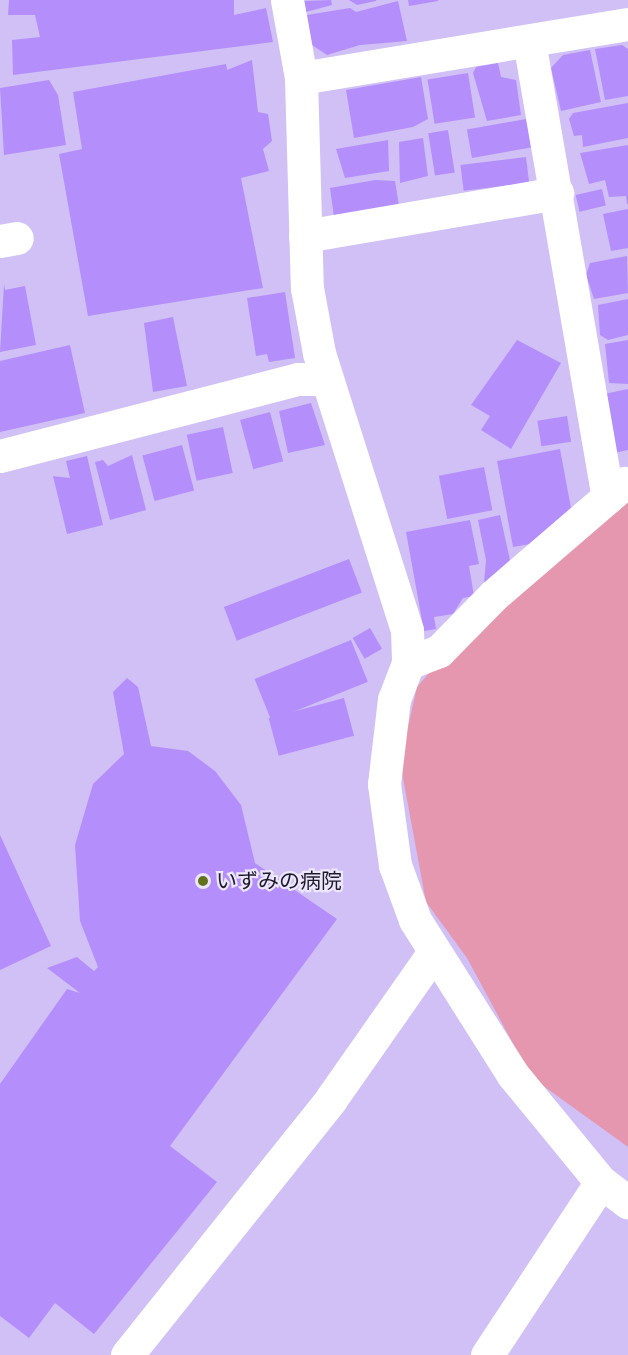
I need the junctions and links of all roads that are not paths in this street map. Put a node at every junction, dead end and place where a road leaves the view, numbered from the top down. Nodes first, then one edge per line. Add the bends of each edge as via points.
1 (287, 0) edge
2 (628, 24) edge
3 (529, 41) junction
4 (301, 78) junction
5 (557, 193) junction
6 (305, 236) junction
7 (324, 380) junction
8 (0, 456) edge
9 (618, 488) edge
10 (408, 663) junction
11 (434, 952) junction
12 (601, 1182) junction
13 (628, 1202) edge
14 (127, 1355) edge
15 (487, 1355) edge

1 - 4 street
2 - 3 street
3 - 4 street
3 - 5 street
4 - 6 street
5 - 6 street
5 - 9 street
6 - 7 street via 307,288
7 - 8 street via 298,379
7 - 10 street via 407,630
9 - 10 street via 494,595 438,651
10 - 11 street via 394,699 388,741 387,824 405,898
11 - 12 street via 513,1075
11 - 14 street via 331,1099
12 - 13 street
12 - 15 street

